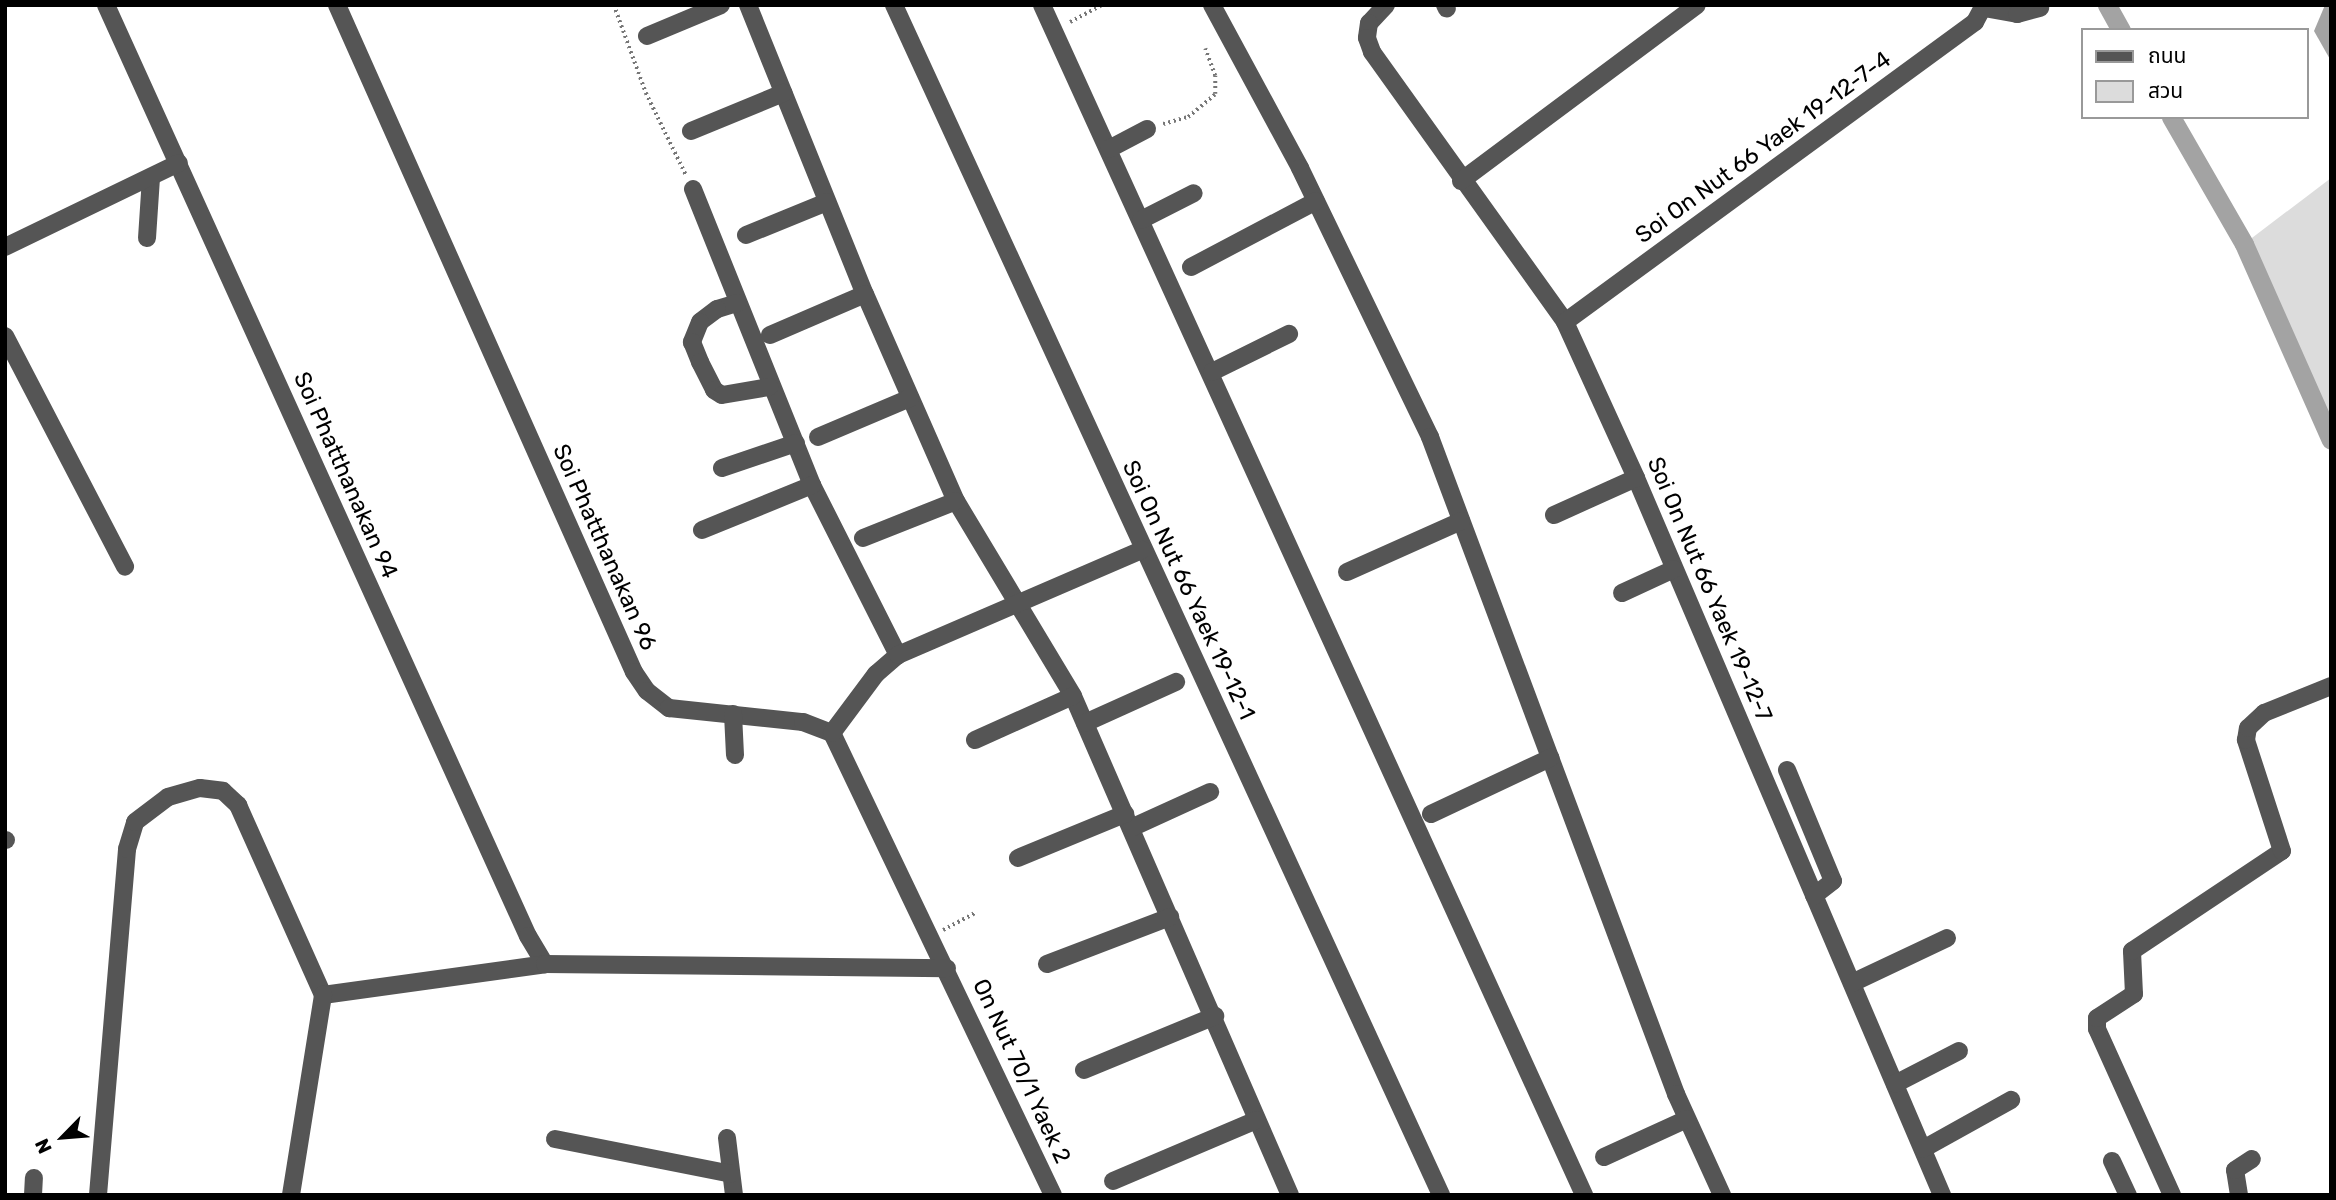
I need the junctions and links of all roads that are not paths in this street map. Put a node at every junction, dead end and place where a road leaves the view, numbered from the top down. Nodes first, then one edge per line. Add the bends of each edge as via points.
1 (106, 5) edge
2 (337, 5) edge
3 (722, 5) edge
4 (748, 5) edge
5 (894, 5) edge
6 (1042, 5) edge
7 (1212, 5) edge
8 (1386, 5) edge
9 (1698, 5) edge
10 (1984, 6) edge
11 (2039, 8) dead end
12 (647, 36) dead end
13 (783, 93) junction
14 (1147, 129) road end
15 (691, 131) dead end
16 (1109, 149) junction
17 (179, 163) junction
18 (151, 177) junction
19 (1461, 181) junction
20 (693, 189) road end
21 (1194, 193) dead end
22 (1316, 201) junction
23 (827, 202) junction
24 (1141, 220) junction
25 (746, 235) dead end
26 (147, 238) dead end
27 (5, 247) edge
28 (1191, 267) dead end
29 (865, 294) junction
30 (737, 303) junction
31 (1565, 322) junction
32 (1289, 334) dead end
33 (770, 335) dead end
34 (5, 336) edge
35 (1212, 372) junction
36 (769, 387) junction
37 (910, 398) junction
38 (818, 437) dead end
39 (796, 443) junction
40 (722, 468) dead end
41 (1636, 478) junction
42 (812, 485) junction
43 (956, 501) junction
44 (1554, 515) dead end
45 (1461, 521) junction
46 (702, 530) dead end
47 (863, 538) dead end
48 (1142, 550) junction
49 (125, 568) dead end
50 (1674, 569) junction
51 (1347, 572) dead end
52 (1622, 593) dead end
53 (1015, 602) junction
54 (898, 655) junction
55 (1176, 682) dead end
56 (2331, 686) edge
57 (1073, 696) junction
58 (733, 715) junction
59 (1085, 723) junction
60 (832, 733) junction
61 (975, 740) dead end
62 (735, 755) dead end
63 (1550, 758) junction
64 (1787, 770) dead end
65 (1210, 792) dead end
66 (1431, 814) dead end
67 (1128, 821) junction
68 (1018, 858) dead end
69 (1814, 896) junction
70 (1170, 917) junction
71 (1947, 938) dead end
72 (545, 964) junction
73 (1047, 964) dead end
74 (947, 968) junction
75 (1852, 983) junction
76 (323, 995) junction
77 (1215, 1016) junction
78 (1959, 1051) dead end
79 (1084, 1070) dead end
80 (1895, 1084) junction
81 (2011, 1100) dead end
82 (1687, 1119) junction
83 (1257, 1120) junction
84 (727, 1138) dead end
85 (555, 1139) dead end
86 (1923, 1149) junction
87 (1604, 1157) dead end
88 (2252, 1159) dead end
89 (2112, 1161) dead end
90 (732, 1174) junction
91 (1112, 1181) dead end
92 (97, 1195) edge
93 (291, 1195) edge
94 (734, 1195) edge
95 (1053, 1195) edge
96 (1290, 1195) edge
97 (1441, 1195) edge
98 (1584, 1195) edge
99 (1722, 1195) edge
100 (1942, 1195) edge
101 (2128, 1195) edge
102 (2172, 1195) edge
103 (2239, 1195) edge

1 - 17 street, Soi Phatthanakan 94
2 - 58 street, Soi Phatthanakan 96 via 634,672 647,691 670,708
3 - 12 street
4 - 13 street
5 - 48 street, Soi On Nut 66 Yaek 19-12-1
6 - 16 street
7 - 22 street
8 - 19 street, Soi On Nut 66 Yaek 19-12-7 via 1369,23 1367,38
9 - 19 street
10 - 11 street via 2017,14
10 - 31 street, Soi On Nut 66 Yaek 19-12-7-4 via 1975,22
13 - 15 street
13 - 23 street
14 - 16 street
16 - 24 street
17 - 18 street
17 - 72 street, Soi Phatthanakan 94 via 527,936
18 - 26 street
18 - 27 street
19 - 31 street, Soi On Nut 66 Yaek 19-12-7
20 - 30 street
21 - 24 street
22 - 28 street
22 - 45 street via 1430,437
23 - 25 street
23 - 29 street
24 - 35 street
29 - 33 street
29 - 37 street
30 - 36 street
30 - 36 street via 717,309 700,322 692,342 714,390 722,395
31 - 41 street, Soi On Nut 66 Yaek 19-12-7
32 - 35 street
34 - 49 street
35 - 98 street
36 - 39 street
37 - 38 street
37 - 43 street
39 - 40 street
39 - 42 street
41 - 44 street
41 - 50 street, Soi On Nut 66 Yaek 19-12-7
42 - 46 street
42 - 54 street
43 - 47 street
43 - 53 street
45 - 51 street
45 - 63 street
48 - 53 street
48 - 97 street, Soi On Nut 66 Yaek 19-12-1
50 - 52 street
50 - 69 street, Soi On Nut 66 Yaek 19-12-7
53 - 54 street
53 - 57 street
54 - 60 street via 876,674
55 - 59 street
56 - 102 street via 2264,713 2248,728 2246,740 2282,851 2132,951 2134,994 2097,1018 2097,1030
57 - 59 street
57 - 61 street
58 - 60 street, Soi Phatthanakan 96 via 803,722
58 - 62 street
59 - 67 street
60 - 74 street
63 - 66 street
63 - 82 street
64 - 69 street via 1833,881
65 - 67 street
67 - 68 street
67 - 70 street
69 - 75 street, Soi On Nut 66 Yaek 19-12-7
70 - 73 street
70 - 77 street
71 - 75 street
72 - 74 street
72 - 76 street
74 - 95 street, On Nut 70/1 Yaek 2
75 - 80 street, Soi On Nut 66 Yaek 19-12-7
76 - 92 street via 238,805 223,791 200,788 168,797 135,822 128,849
76 - 93 street
77 - 79 street
77 - 83 street
78 - 80 street
80 - 86 street, Soi On Nut 66 Yaek 19-12-7
81 - 86 street
82 - 87 street
82 - 99 street
83 - 91 street
83 - 96 street
84 - 90 street
85 - 90 street
86 - 100 street, Soi On Nut 66 Yaek 19-12-7
88 - 103 street via 2235,1171
89 - 101 street
90 - 94 street

